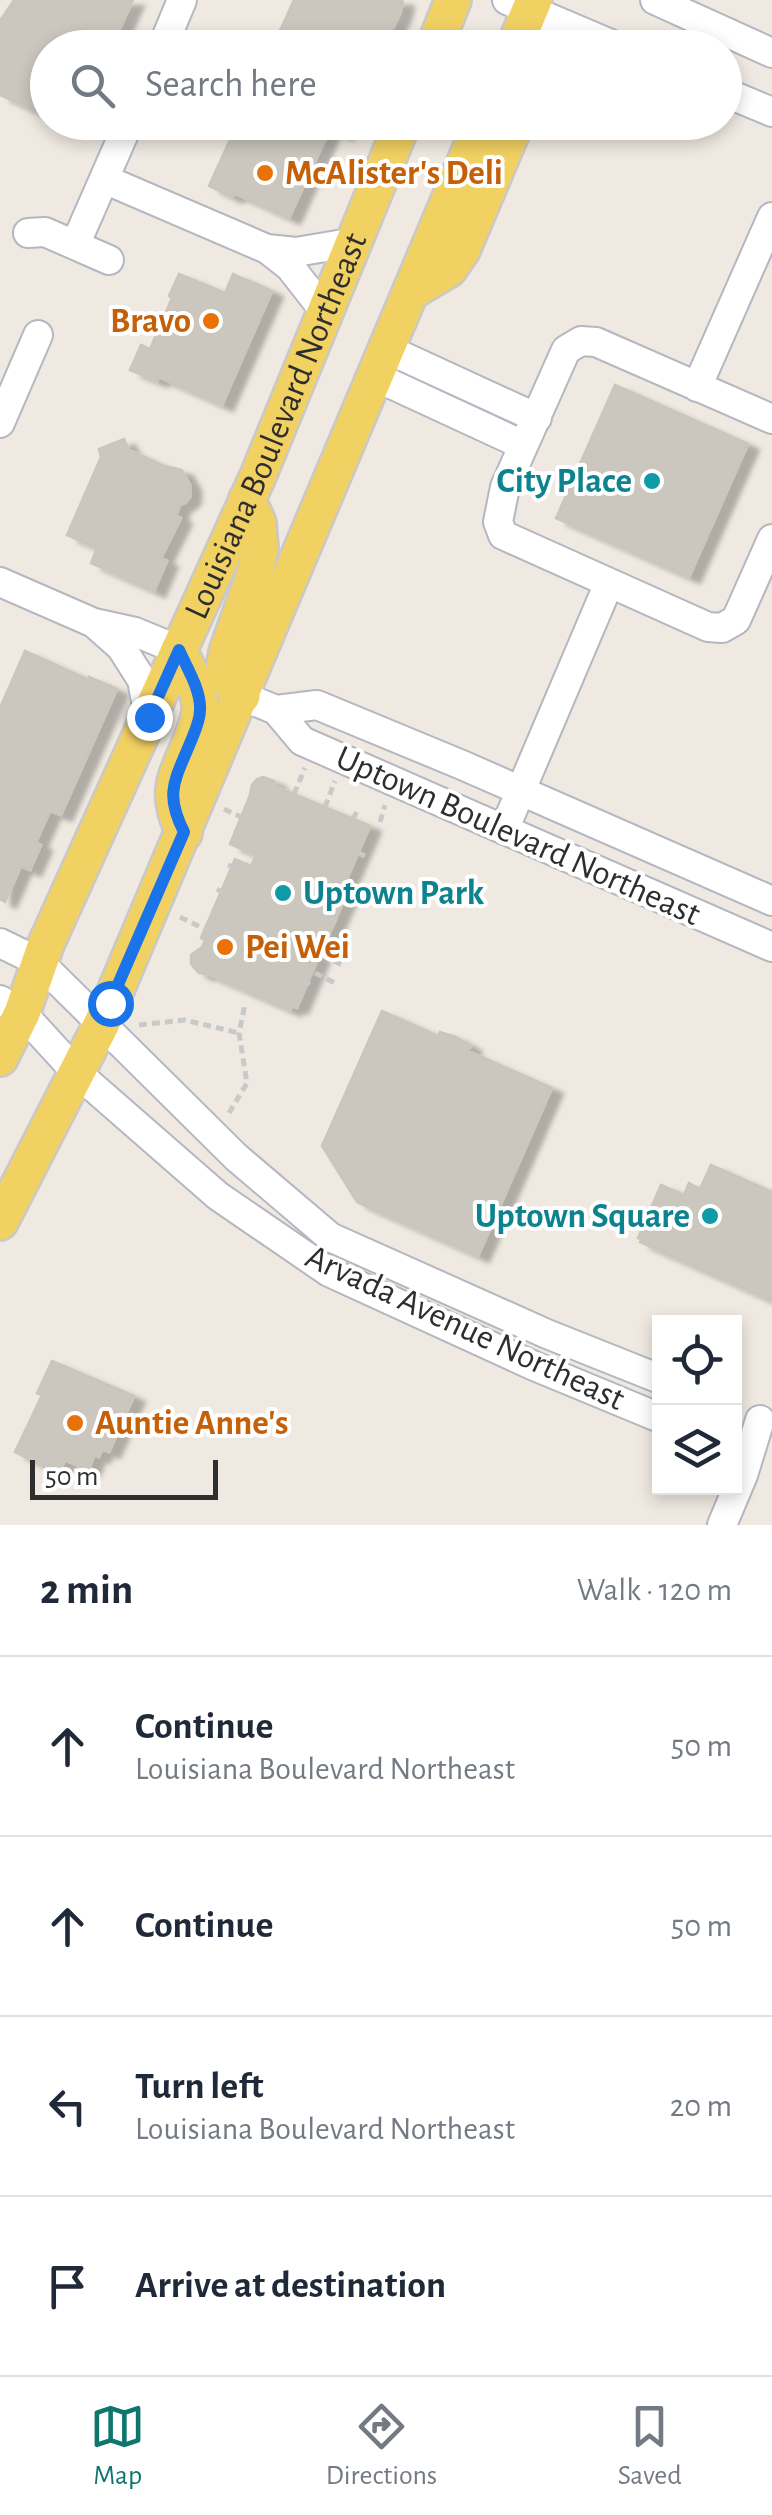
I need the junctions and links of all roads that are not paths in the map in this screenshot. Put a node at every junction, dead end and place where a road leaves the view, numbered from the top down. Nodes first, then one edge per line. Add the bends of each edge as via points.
1 (182, 0) edge
2 (453, 0) edge
3 (655, 0) edge
4 (686, 0) edge
5 (524, 3) edge
6 (170, 30) edge
7 (441, 30) edge
8 (518, 30) edge
9 (582, 30) edge
10 (724, 30) edge
11 (737, 30) edge
12 (742, 33) edge
13 (742, 38) edge
14 (772, 51) edge
15 (742, 100) edge
16 (772, 112) edge
17 (121, 140) edge
18 (396, 140) edge
19 (475, 140) edge
20 (508, 140) edge
21 (104, 179) junction
22 (772, 217) edge
23 (28, 233) dead end
24 (355, 242) junction
25 (75, 245) junction
26 (267, 249) junction
27 (109, 260) dead end
28 (412, 292) junction
29 (326, 313) junction
30 (38, 334) dead end
31 (381, 363) junction
32 (697, 387) junction
33 (536, 418) junction
34 (772, 419) edge
35 (0, 424) edge
36 (523, 445) junction
37 (247, 498) junction
38 (770, 550) edge
39 (0, 582) edge
40 (609, 583) junction
41 (94, 623) junction
42 (179, 650) junction
43 (242, 696) junction
44 (276, 710) junction
45 (149, 717) junction
46 (520, 791) junction
47 (504, 830) junction
48 (184, 832) junction
49 (772, 902) edge
50 (0, 943) edge
51 (772, 947) edge
52 (39, 962) junction
53 (11, 1006) edge
54 (119, 1024) junction
55 (0, 1058) edge
56 (76, 1072) junction
57 (0, 1222) edge
58 (548, 1334) junction
59 (532, 1365) junction
60 (652, 1377) edge
61 (652, 1415) edge
62 (755, 1418) edge
63 (752, 1455) edge
64 (722, 1525) edge

1 - 6 street
2 - 7 main road
3 - 10 street
4 - 11 street
5 - 8 main road
5 - 9 street
12 - 14 street
13 - 14 street
15 - 16 street
17 - 21 street
18 - 24 main road, Louisiana Boulevard Northeast
19 - 28 main road, Louisiana Boulevard Northeast
20 - 28 main road via 462,250 449,269
21 - 25 street
21 - 26 street
22 - 32 street
23 - 25 street via 45,232
24 - 26 street via 296,252
24 - 29 main road, Louisiana Boulevard Northeast
25 - 27 street
26 - 29 street
28 - 31 main road, Louisiana Boulevard Northeast
29 - 37 main road, Louisiana Boulevard Northeast
30 - 35 street
31 - 33 street
31 - 36 street
31 - 43 main road, Louisiana Boulevard Northeast
32 - 33 street via 596,342 581,342 566,350
32 - 34 street
33 - 36 street
36 - 40 street via 498,522 503,535
37 - 42 main road, Louisiana Boulevard Northeast
37 - 43 main road via 260,549 224,669
38 - 40 street via 736,620 722,628
39 - 41 street
40 - 46 street
41 - 42 street
41 - 45 street via 120,646 142,680
42 - 45 main road, Louisiana Boulevard Northeast
42 - 48 main road via 200,709 174,783 172,799
43 - 44 street, Uptown Boulevard Northeast
43 - 48 main road, Louisiana Boulevard Northeast
44 - 46 street, Uptown Boulevard Northeast via 317,705
44 - 47 street, Uptown Boulevard Northeast via 302,742
45 - 52 main road, Louisiana Boulevard Northeast
46 - 47 street
46 - 49 street, Uptown Boulevard Northeast
47 - 51 street, Uptown Boulevard Northeast
48 - 54 main road, Louisiana Boulevard Northeast
50 - 52 street, Arvada Avenue Northeast
52 - 53 main road, Louisiana Boulevard Northeast
52 - 54 street, Arvada Avenue Northeast
53 - 55 main road, Louisiana Boulevard Northeast
53 - 56 street, Arvada Avenue Northeast
54 - 56 main road, Louisiana Boulevard Northeast
54 - 58 street, Arvada Avenue Northeast via 236,1157 330,1237
56 - 57 main road, Louisiana Boulevard Northeast
56 - 59 street, Arvada Avenue Northeast via 218,1196 328,1272
58 - 59 street
58 - 60 street, Arvada Avenue Northeast
59 - 61 street, Arvada Avenue Northeast
62 - 63 street
63 - 64 street

